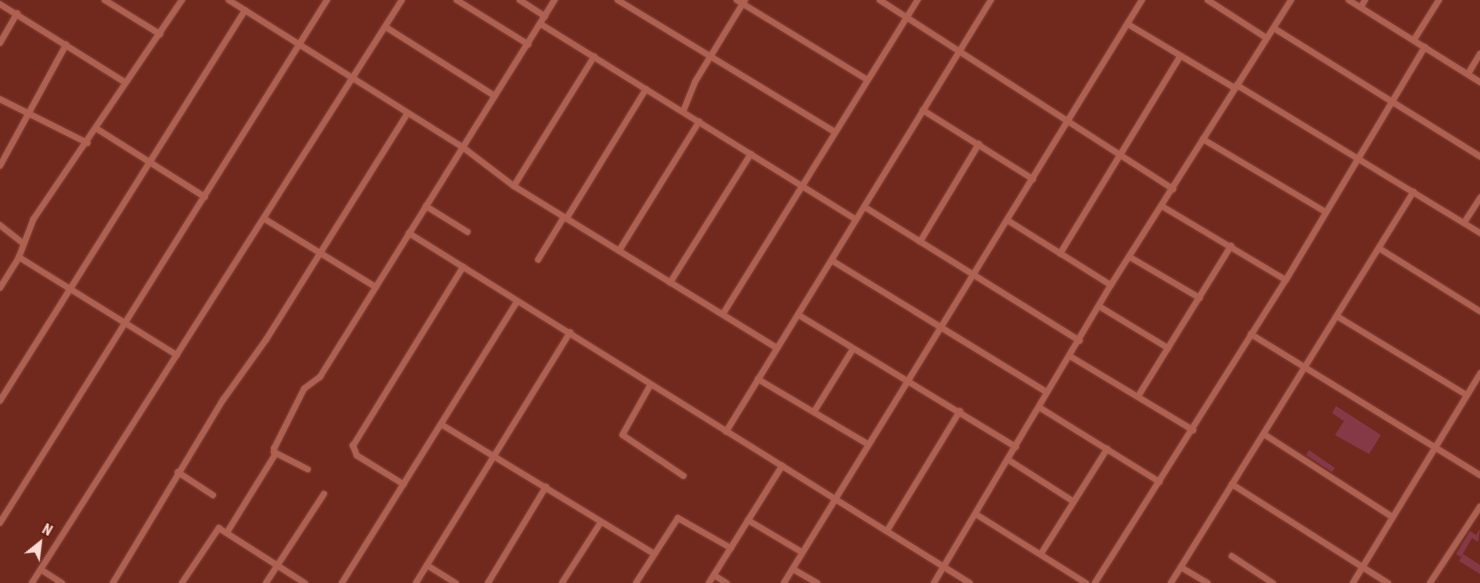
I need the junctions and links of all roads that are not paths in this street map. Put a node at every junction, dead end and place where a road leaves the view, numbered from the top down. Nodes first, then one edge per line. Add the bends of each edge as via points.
1 (105, 0) edge
2 (182, 0) edge
3 (229, 0) edge
4 (327, 0) edge
5 (402, 0) edge
6 (457, 0) edge
7 (520, 0) edge
8 (555, 0) edge
9 (618, 0) edge
10 (737, 0) edge
11 (880, 0) edge
12 (918, 0) edge
13 (990, 0) edge
14 (1142, 0) edge
15 (1208, 0) edge
16 (1291, 0) edge
17 (1349, 0) edge
18 (1365, 0) edge
19 (1439, 0) edge
20 (744, 2) edge
21 (0, 4) edge
22 (1361, 7) junction
23 (245, 11) junction
24 (17, 14) junction
25 (546, 16) junction
26 (907, 17) junction
27 (541, 24) junction
28 (1128, 24) junction
29 (386, 27) junction
30 (1274, 28) junction
31 (160, 34) junction
32 (1267, 38) junction
33 (1414, 40) junction
34 (0, 44) edge
35 (299, 44) junction
36 (528, 44) junction
37 (66, 45) junction
38 (1425, 48) junction
39 (960, 52) junction
40 (1480, 55) edge
41 (711, 56) junction
42 (594, 57) junction
43 (1180, 57) junction
44 (1468, 74) junction
45 (353, 80) junction
46 (868, 80) junction
47 (125, 82) junction
48 (1480, 82) edge
49 (1236, 86) junction
50 (646, 89) junction
51 (495, 96) junction
52 (0, 98) edge
53 (1391, 100) junction
54 (923, 110) junction
55 (683, 112) junction
56 (29, 114) junction
57 (407, 114) junction
58 (1069, 121) junction
59 (699, 122) junction
60 (96, 128) junction
61 (835, 132) junction
62 (1204, 139) junction
63 (88, 143) junction
64 (979, 144) junction
65 (464, 148) junction
66 (751, 154) junction
67 (1121, 156) junction
68 (1480, 156) edge
69 (1357, 158) junction
70 (150, 162) junction
71 (0, 166) edge
72 (1033, 179) junction
73 (514, 186) junction
74 (802, 186) junction
75 (1172, 189) junction
76 (1414, 192) junction
77 (205, 197) junction
78 (1480, 198) edge
79 (426, 206) junction
80 (1162, 206) junction
81 (865, 207) junction
82 (1326, 212) junction
83 (565, 217) junction
84 (265, 219) junction
85 (856, 219) junction
86 (1008, 221) junction
87 (1464, 223) junction
88 (0, 225) edge
89 (468, 232) dead end
90 (1480, 232) edge
91 (409, 233) junction
92 (22, 242) junction
93 (920, 242) junction
94 (1231, 246) junction
95 (1380, 248) junction
96 (619, 251) junction
97 (318, 252) junction
98 (1060, 254) junction
99 (19, 257) junction
100 (1130, 257) junction
101 (538, 260) dead end
102 (833, 261) junction
103 (463, 267) junction
104 (974, 275) junction
105 (1286, 280) junction
106 (670, 283) junction
107 (1112, 285) junction
108 (376, 286) junction
109 (0, 288) edge
110 (70, 288) junction
111 (1200, 298) junction
112 (517, 302) junction
113 (1099, 306) junction
114 (1480, 311) edge
115 (723, 314) junction
116 (799, 315) junction
117 (1337, 316) junction
118 (125, 322) junction
119 (942, 328) junction
120 (570, 334) junction
121 (1251, 334) junction
122 (1080, 340) junction
123 (777, 348) junction
124 (1168, 348) junction
125 (853, 349) junction
126 (177, 355) junction
127 (1070, 356) junction
128 (1306, 367) junction
129 (1480, 374) edge
130 (758, 379) junction
131 (908, 381) junction
132 (651, 385) junction
133 (1047, 392) junction
134 (1139, 395) junction
135 (1467, 395) junction
136 (0, 401) edge
137 (1040, 407) junction
138 (814, 412) junction
139 (960, 412) junction
140 (440, 424) junction
141 (1193, 430) junction
142 (726, 432) junction
143 (1264, 434) junction
144 (868, 444) junction
145 (1016, 446) junction
146 (1435, 447) junction
147 (1107, 449) junction
148 (274, 452) junction
149 (495, 458) junction
150 (1010, 460) junction
151 (782, 466) junction
152 (308, 469) dead end
153 (178, 472) junction
154 (1480, 475) edge
155 (684, 476) dead end
156 (1160, 482) junction
157 (1232, 484) junction
158 (404, 485) junction
159 (546, 487) junction
160 (324, 494) dead end
161 (213, 496) dead end
162 (836, 500) junction
163 (1074, 501) junction
164 (1480, 507) edge
165 (976, 514) junction
166 (1393, 517) junction
167 (748, 520) junction
168 (600, 522) junction
169 (0, 523) edge
170 (228, 531) junction
171 (887, 531) junction
172 (731, 548) junction
173 (802, 552) junction
174 (654, 554) junction
175 (1041, 554) junction
176 (1232, 556) dead end
177 (427, 565) junction
178 (278, 567) junction
179 (945, 567) junction
180 (1181, 567) junction
181 (1363, 567) junction
182 (793, 568) junction
183 (42, 570) junction
184 (714, 575) junction
185 (32, 583) edge
186 (62, 583) edge
187 (113, 583) edge
188 (182, 583) edge
189 (266, 583) edge
190 (305, 583) edge
191 (342, 583) edge
192 (416, 583) edge
193 (456, 583) edge
194 (488, 583) edge
195 (562, 583) edge
196 (636, 583) edge
197 (709, 583) edge
198 (727, 583) edge
199 (784, 583) edge
200 (817, 583) edge
201 (934, 583) edge
202 (970, 583) edge
203 (1086, 583) edge
204 (1095, 583) edge
205 (1171, 583) edge
206 (1208, 583) edge
207 (1274, 583) edge
208 (1353, 583) edge
209 (1388, 583) edge
210 (1430, 583) edge

1 - 31 street
2 - 31 street
3 - 23 street
4 - 35 street
5 - 29 street
6 - 36 street
7 - 25 street
8 - 25 street
9 - 41 street
10 - 20 street
11 - 26 street
12 - 26 street
13 - 39 street
14 - 28 street
15 - 32 street
16 - 30 street
17 - 22 street
18 - 22 street
19 - 33 street
20 - 41 street
20 - 46 street
21 - 24 street
22 - 33 street
23 - 35 street
23 - 70 street
24 - 34 street
24 - 37 street
25 - 27 street
26 - 39 street
26 - 46 street
27 - 36 street
27 - 42 street
28 - 43 street
28 - 58 street
29 - 45 street
29 - 51 street
30 - 32 street
30 - 53 street
31 - 47 street
32 - 49 street
33 - 38 street
35 - 45 street
35 - 77 street
36 - 51 street
37 - 47 street
37 - 56 street
38 - 44 street
38 - 53 street
39 - 54 street
39 - 58 street
40 - 44 street
41 - 55 street
41 - 61 street
42 - 50 street
42 - 73 street
43 - 49 street
43 - 67 street
44 - 48 street
45 - 57 street
45 - 84 street
46 - 61 street
47 - 60 street
49 - 62 street
49 - 69 street
50 - 55 street
50 - 83 street
51 - 65 street
52 - 56 street
53 - 68 street
53 - 69 street
54 - 64 street
54 - 81 street
55 - 59 street
56 - 63 street
56 - 71 street
57 - 65 street
57 - 97 street
58 - 67 street
58 - 72 street
59 - 66 street
59 - 96 street
60 - 63 street
60 - 70 street
61 - 74 street
62 - 75 street
62 - 82 street
63 - 92 street via 33,220
64 - 72 street
64 - 93 street
65 - 73 street
65 - 79 street
66 - 74 street
66 - 106 street
67 - 75 street
67 - 98 street
69 - 76 street
69 - 82 street
70 - 77 street
70 - 110 street
72 - 86 street
73 - 83 street
74 - 85 street
74 - 115 street
75 - 80 street
76 - 87 street
76 - 95 street
77 - 118 street
78 - 87 street
79 - 89 street
79 - 91 street
80 - 94 street
80 - 100 street
81 - 85 street
81 - 93 street
82 - 105 street
83 - 96 street
83 - 101 street
84 - 97 street
84 - 126 street
85 - 102 street
86 - 98 street
86 - 104 street
87 - 90 street
88 - 92 street
91 - 103 street
91 - 108 street
92 - 99 street
93 - 104 street
94 - 105 street
94 - 111 street
95 - 114 street
95 - 117 street
96 - 106 street
97 - 108 street
97 - 153 street
98 - 107 street
99 - 109 street
99 - 110 street
100 - 107 street
100 - 111 street
102 - 116 street
102 - 119 street
103 - 112 street
103 - 158 street via 353,446 357,456
104 - 119 street
104 - 122 street
105 - 121 street
106 - 115 street
107 - 113 street
108 - 148 street via 320,377 304,389
110 - 118 street
110 - 136 street
111 - 124 street
112 - 120 street
112 - 140 street
113 - 122 street
113 - 124 street
115 - 123 street
116 - 123 street
116 - 125 street
117 - 128 street
117 - 135 street
118 - 126 street
118 - 169 street
119 - 131 street
119 - 133 street
120 - 132 street
120 - 149 street
121 - 128 street
121 - 141 street
122 - 127 street
123 - 130 street
124 - 134 street
125 - 131 street
125 - 138 street
126 - 183 street
127 - 133 street
127 - 134 street
128 - 143 street
128 - 146 street
129 - 135 street
130 - 138 street
130 - 142 street
131 - 139 street
131 - 144 street
132 - 142 street
132 - 155 street via 623,435
133 - 137 street
134 - 141 street
135 - 146 street
137 - 145 street
137 - 147 street
138 - 144 street
139 - 145 street
139 - 171 street
140 - 149 street
140 - 158 street
141 - 156 street
142 - 151 street
143 - 157 street
143 - 166 street
144 - 162 street
145 - 150 street
146 - 154 street
146 - 166 street
147 - 156 street
147 - 163 street
148 - 152 street
148 - 170 street
149 - 159 street
149 - 177 street
150 - 163 street
150 - 165 street
151 - 162 street
151 - 167 street
153 - 161 street
153 - 187 street
156 - 204 street
157 - 180 street
157 - 181 street
158 - 191 street
159 - 168 street
159 - 194 street
160 - 178 street
162 - 171 street
162 - 173 street
163 - 175 street
164 - 210 street
165 - 175 street
165 - 179 street
166 - 181 street
167 - 172 street
167 - 173 street
168 - 174 street
168 - 195 street
170 - 178 street
170 - 188 street via 219,528 213,531
171 - 179 street
172 - 174 street via 678,518
172 - 184 street
173 - 182 street
174 - 196 street
175 - 203 street
176 - 207 street
177 - 192 street
177 - 193 street
178 - 189 street
178 - 190 street
179 - 201 street
179 - 202 street
180 - 205 street
180 - 206 street
181 - 208 street
181 - 209 street
182 - 199 street
182 - 200 street
183 - 185 street
183 - 186 street
184 - 197 street
184 - 198 street

